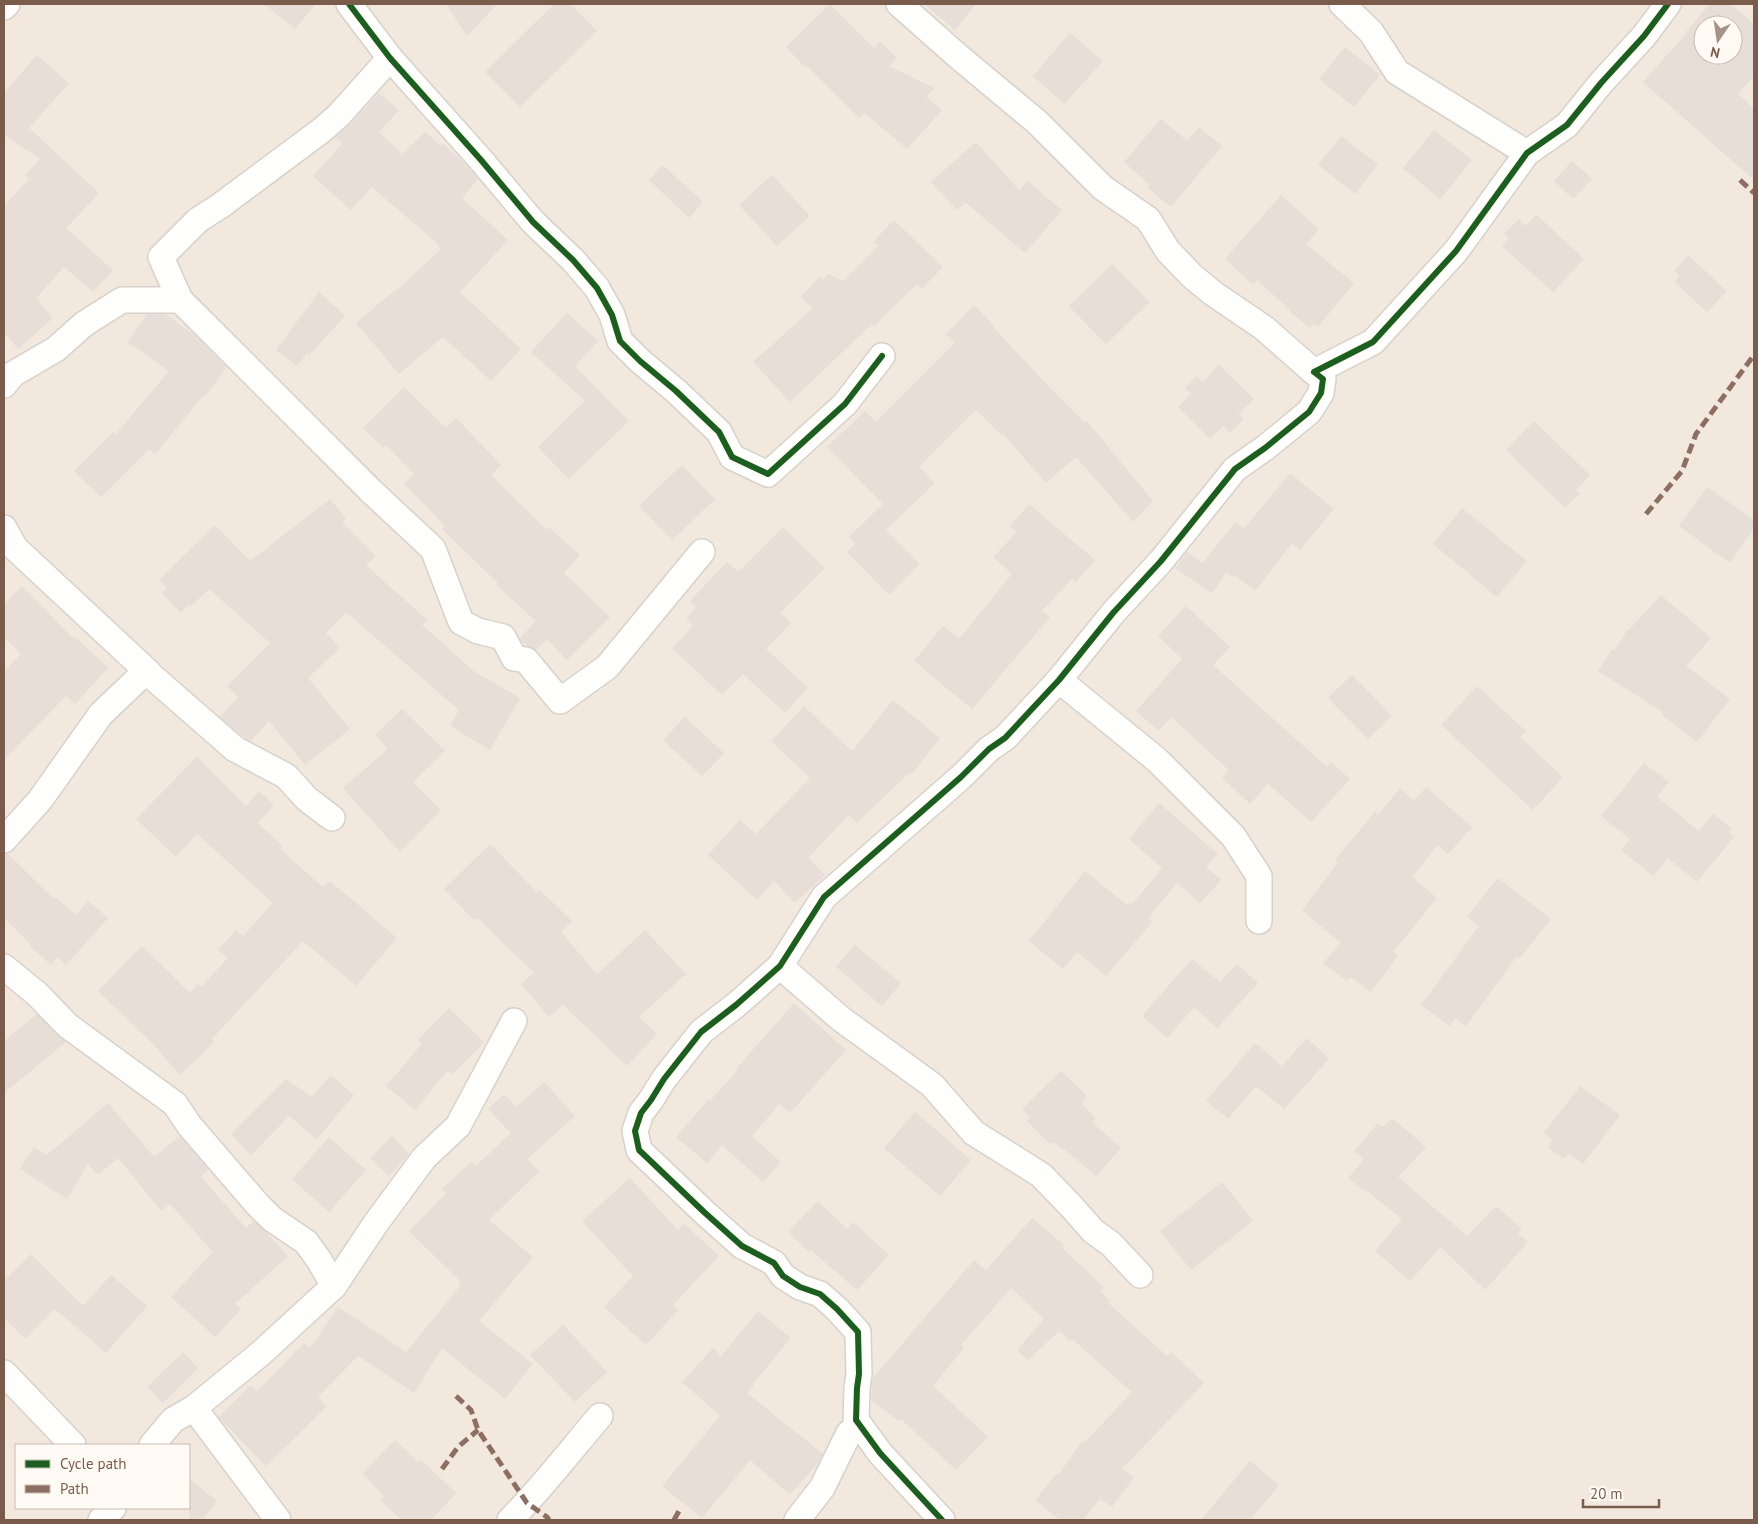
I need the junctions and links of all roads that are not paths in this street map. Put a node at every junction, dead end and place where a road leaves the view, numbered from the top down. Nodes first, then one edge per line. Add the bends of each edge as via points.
1 (7, 4) edge
2 (349, 4) edge
3 (899, 4) edge
4 (1342, 4) edge
5 (1668, 4) edge
6 (4, 7) edge
7 (390, 58) junction
8 (1527, 153) junction
9 (180, 300) junction
10 (882, 356) dead end
11 (1314, 372) junction
12 (4, 385) edge
13 (4, 528) edge
14 (702, 552) dead end
15 (148, 672) junction
16 (1059, 680) junction
17 (332, 818) dead end
18 (4, 840) edge
19 (1259, 921) dead end
20 (780, 966) junction
21 (4, 967) edge
22 (514, 1021) dead end
23 (1140, 1275) dead end
24 (334, 1286) junction
25 (4, 1373) edge
26 (194, 1408) junction
27 (600, 1416) dead end
28 (849, 1433) dead end
29 (72, 1444) edge
30 (153, 1444) edge
31 (112, 1509) edge
32 (102, 1520) edge
33 (278, 1520) edge
34 (510, 1520) edge
35 (797, 1520) edge
36 (942, 1520) edge

1 - 6 street
2 - 7 street
3 - 11 street via 1037,122 1103,188 1148,219 1168,251 1192,276 1264,328
4 - 8 street via 1371,32 1397,72
5 - 8 street via 1567,125
7 - 9 street via 339,116 198,220 161,257
7 - 10 street via 533,222 597,288 612,315 620,341 719,432 732,457 768,474 845,404
8 - 11 street via 1456,251 1373,342
9 - 12 street via 122,300 84,324 56,349 13,374
9 - 14 street via 433,549 461,622 478,631 503,637 514,658 526,660 560,701 607,667
11 - 16 street via 1323,379 1321,393 1309,412 1235,469 1162,561 1113,613
13 - 15 street via 15,548
15 - 17 street via 139,666 235,750 286,776 307,799
15 - 18 street via 101,714 40,800
16 - 19 street via 1157,760 1233,836 1259,876
16 - 20 street via 1005,738 824,897
20 - 23 street via 841,1019 932,1086 974,1133 1040,1175
20 - 36 street via 701,1032 664,1078 641,1113 635,1131 639,1150 742,1246 774,1263 783,1276 800,1287 820,1294 858,1332 856,1420 880,1453
21 - 24 street via 37,994 68,1026 174,1104 257,1204 272,1219 306,1242
22 - 24 street via 458,1126 424,1158
24 - 26 street via 260,1354
25 - 29 street
26 - 30 street via 173,1420
26 - 33 street
27 - 34 street
28 - 35 street via 822,1488
31 - 32 street

